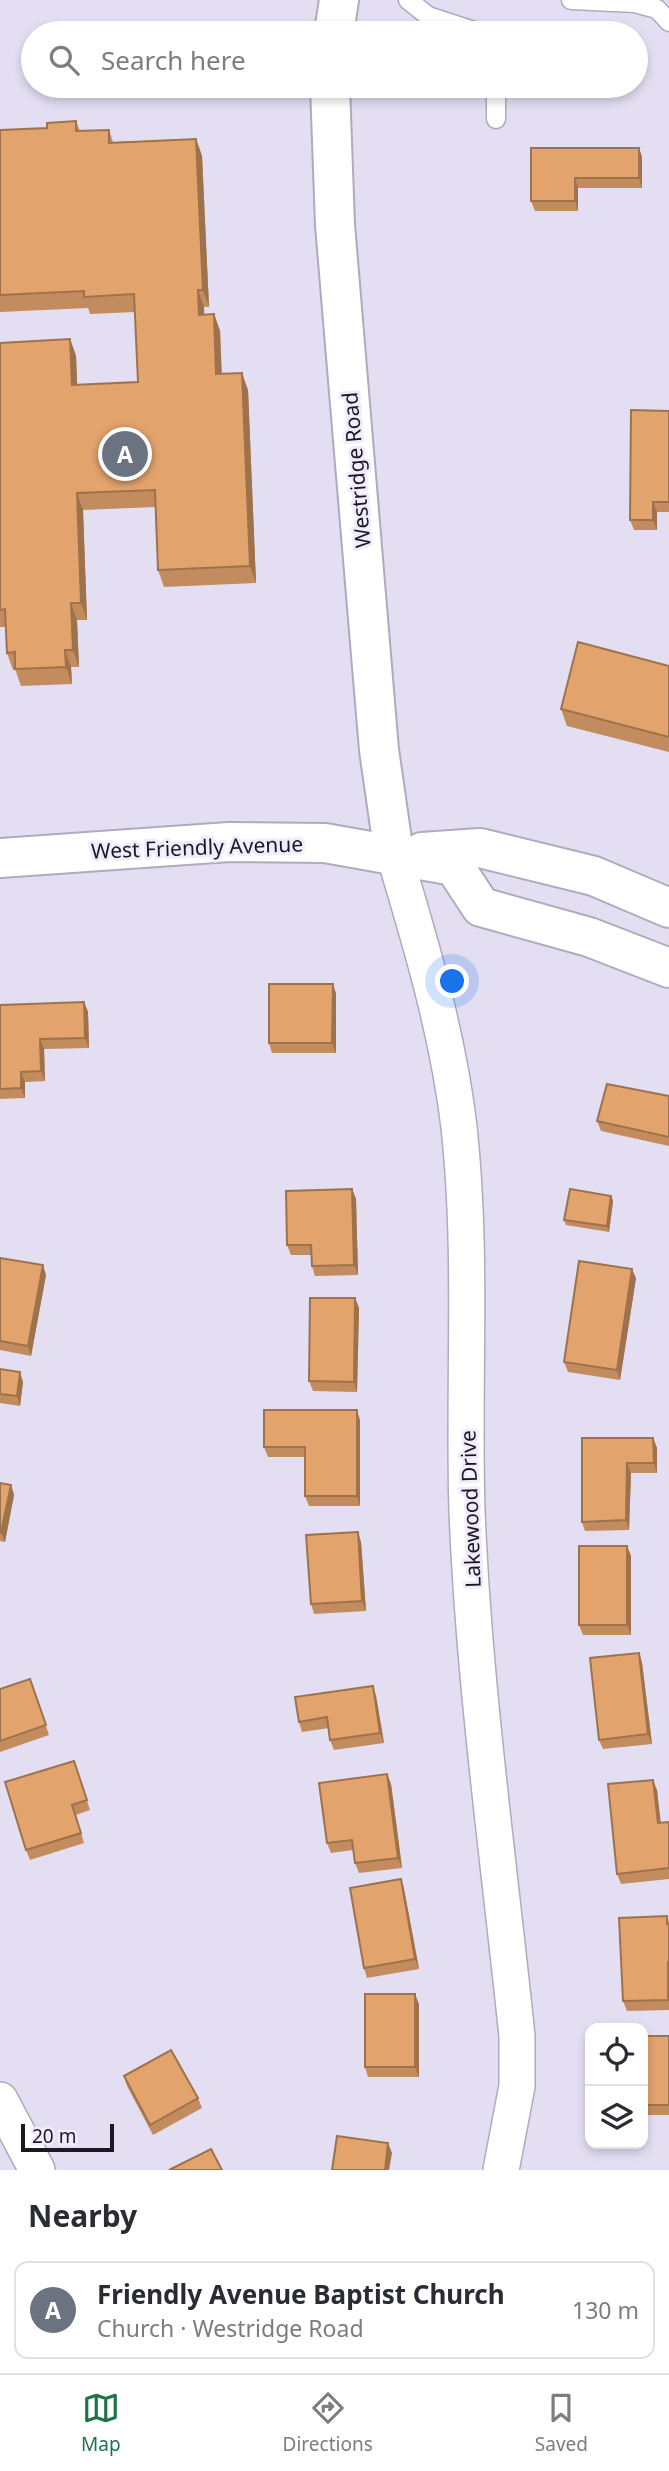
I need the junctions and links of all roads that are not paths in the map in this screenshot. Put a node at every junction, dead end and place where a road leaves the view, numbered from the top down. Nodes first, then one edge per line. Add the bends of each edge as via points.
1 (339, 0) edge
2 (408, 0) edge
3 (571, 0) edge
4 (336, 21) edge
5 (443, 21) edge
6 (669, 22) edge
7 (330, 98) edge
8 (496, 98) edge
9 (496, 119) dead end
10 (394, 854) junction
11 (0, 858) edge
12 (669, 908) edge
13 (669, 968) edge
14 (0, 2099) edge
15 (37, 2170) edge
16 (501, 2170) edge

1 - 4 main road
2 - 5 lane via 428,16
3 - 6 lane via 635,3 657,9
7 - 10 main road, Westridge Road via 335,225 379,750
8 - 9 lane
10 - 11 main road, West Friendly Avenue via 325,843 229,842
10 - 12 main road, West Friendly Avenue via 480,848 593,876
10 - 13 main road, West Friendly Avenue via 454,866 481,907 589,937
10 - 16 street, Lakewood Drive via 433,984 459,1125 465,1201 467,1511 517,2036 517,2086
14 - 15 street

